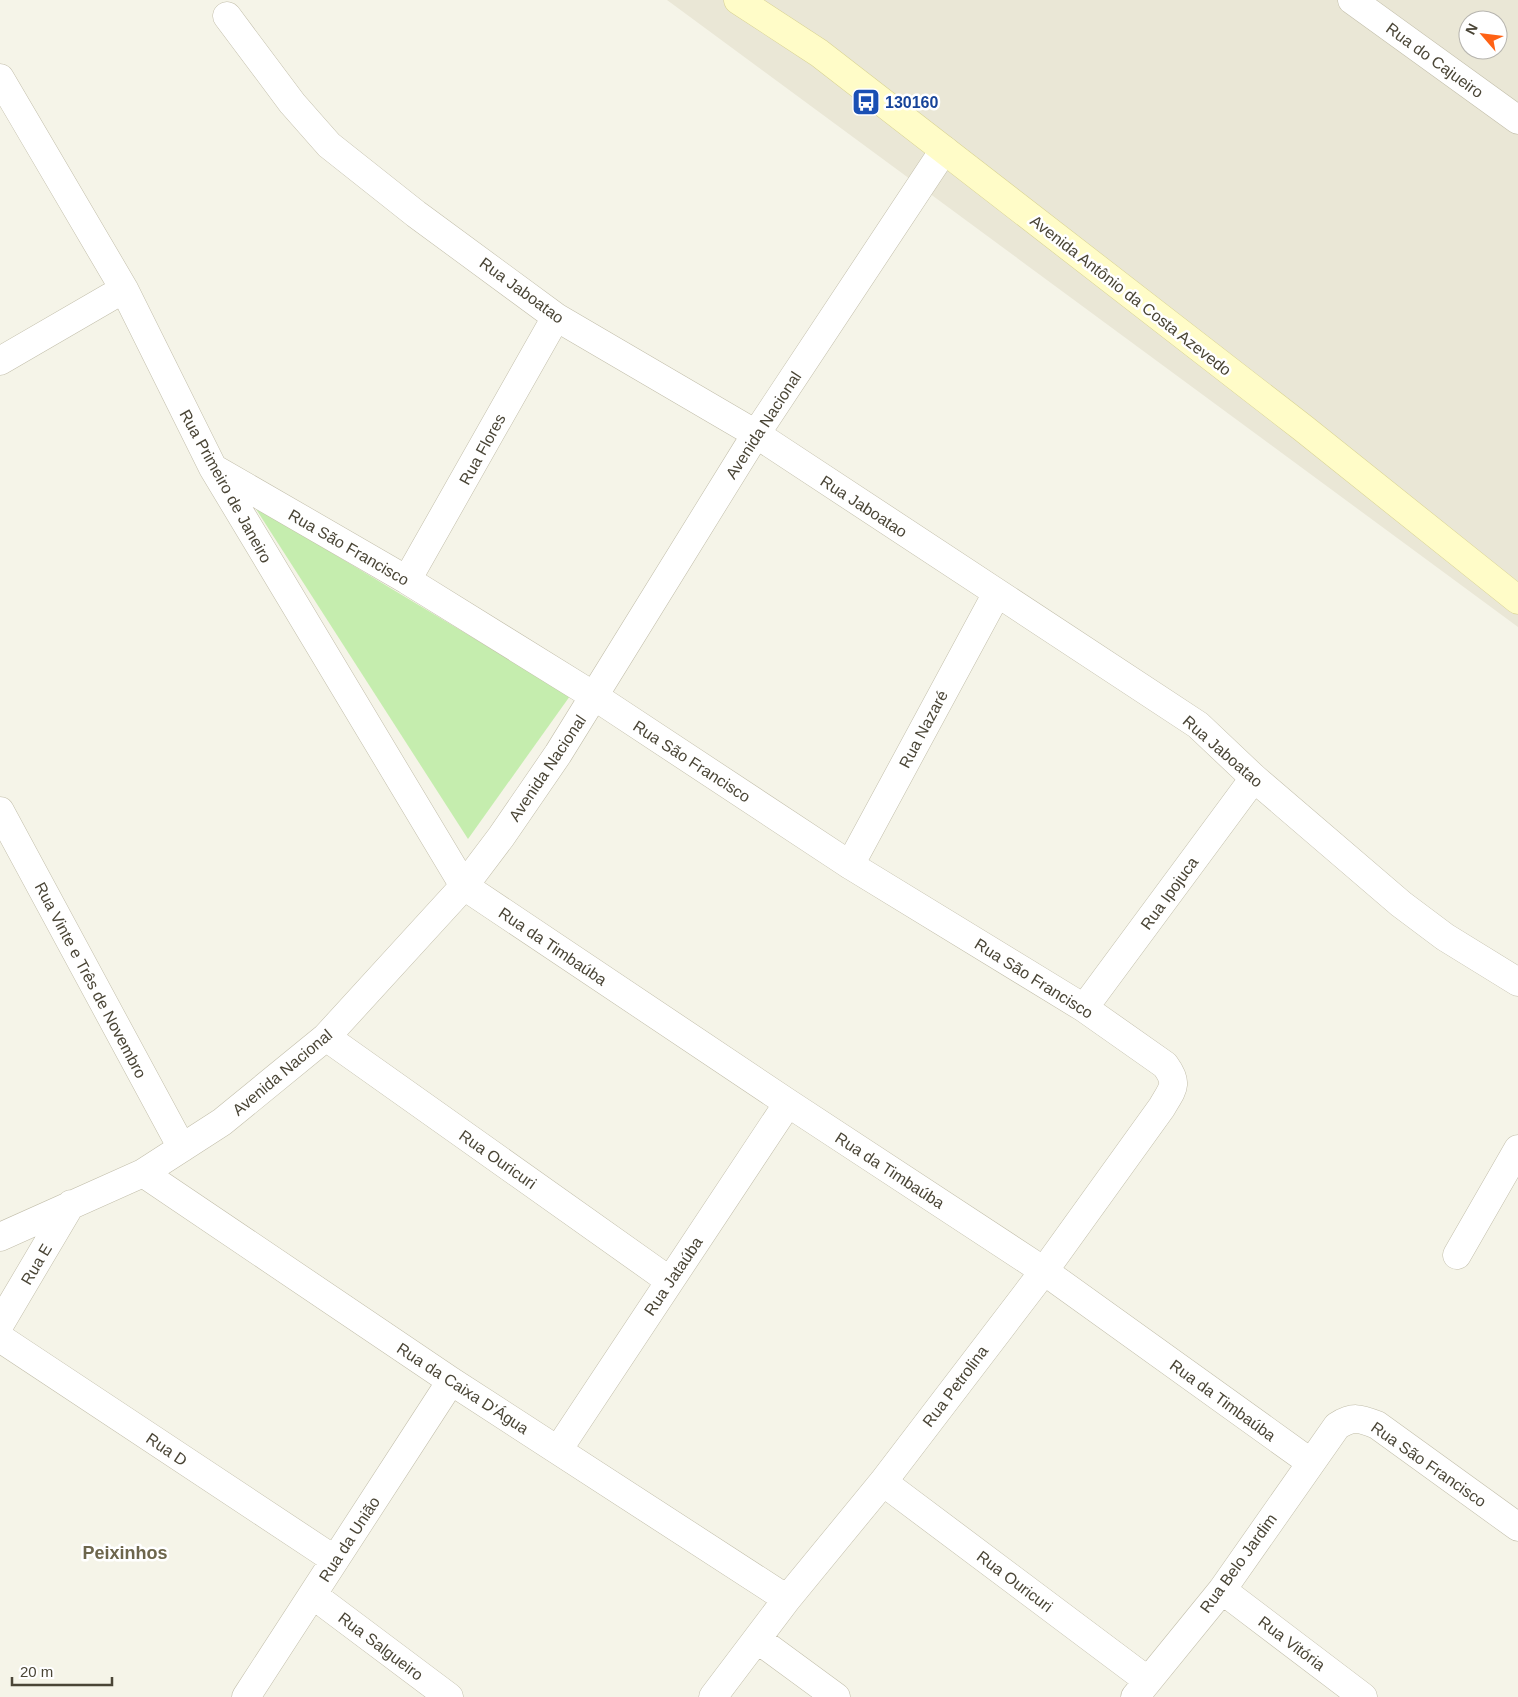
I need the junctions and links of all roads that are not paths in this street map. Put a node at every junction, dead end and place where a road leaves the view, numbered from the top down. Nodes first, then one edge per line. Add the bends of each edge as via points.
1 (738, 0) edge
2 (1352, 0) edge
3 (227, 16) dead end
4 (0, 78) edge
5 (1518, 120) edge
6 (944, 150) junction
7 (124, 288) junction
8 (556, 317) junction
9 (0, 361) edge
10 (756, 434) junction
11 (213, 468) junction
12 (407, 580) junction
13 (997, 593) junction
14 (1518, 600) edge
15 (594, 696) junction
16 (1254, 778) junction
17 (0, 811) edge
18 (850, 865) junction
19 (464, 886) junction
20 (1518, 982) edge
21 (1084, 1008) junction
22 (326, 1038) junction
23 (1165, 1065) joint
24 (788, 1103) junction
25 (182, 1148) junction
26 (1518, 1149) edge
27 (143, 1173) junction
28 (71, 1204) junction
29 (0, 1236) edge
30 (1457, 1256) dead end
31 (1044, 1271) junction
32 (670, 1280) junction
33 (0, 1324) edge
34 (0, 1338) edge
35 (451, 1381) junction
36 (1337, 1426) joint
37 (558, 1450) junction
38 (1310, 1462) junction
39 (883, 1482) junction
40 (1518, 1527) edge
41 (335, 1560) junction
42 (1222, 1590) junction
43 (313, 1595) junction
44 (787, 1599) junction
45 (757, 1639) junction
46 (1141, 1688) edge
47 (246, 1697) edge
48 (449, 1697) edge
49 (713, 1697) edge
50 (836, 1697) edge
51 (1363, 1697) edge

1 - 6 main road, Avenida Antônio da Costa Azevedo via 819,53
2 - 5 street, Rua do Cajueiro
3 - 8 street, Rua Jaboatao via 292,103 329,145
4 - 7 street, Rua Primeiro de Janeiro
6 - 10 street, Avenida Nacional
6 - 14 main road, Avenida Antônio da Costa Azevedo via 1303,428
7 - 9 street
7 - 11 street, Rua Primeiro de Janeiro
8 - 10 street, Rua Jaboatao
8 - 12 street, Rua Flores
10 - 13 street, Rua Jaboatao
10 - 15 street, Avenida Nacional
11 - 12 street, Rua São Francisco
11 - 19 street, Rua Primeiro de Janeiro
12 - 15 street, Rua São Francisco
13 - 16 street, Rua Jaboatao via 1198,725
13 - 18 street, Rua Nazaré
15 - 18 street, Rua São Francisco
15 - 19 street, Avenida Nacional via 522,807
16 - 20 street, Rua Jaboatao via 1401,904 1445,937
16 - 21 street, Rua Ipojuca
17 - 25 street, Rua Vinte e Três de Novembro
18 - 21 street, Rua São Francisco
19 - 22 street, Avenida Nacional
19 - 24 street, Rua da Timbaúba
21 - 23 street, Rua São Francisco
22 - 25 street, Avenida Nacional via 222,1122
22 - 32 street, Rua Ouricuri
23 - 31 street, Rua Petrolina via 1173,1076 1173,1088 1162,1107
24 - 31 street, Rua da Timbaúba
24 - 32 street, Rua Jataúba
25 - 27 street, Avenida Nacional
26 - 30 street
27 - 28 street, Avenida Nacional
27 - 35 street, Rua da Caixa D'Água
28 - 29 street, Avenida Nacional
28 - 33 street, Rua E
31 - 38 street, Rua da Timbaúba
31 - 39 street, Rua Petrolina
32 - 37 street, Rua Jataúba
34 - 41 street, Rua D
35 - 37 street, Rua da Caixa D'Água
35 - 41 street, Rua da União
36 - 38 street, Rua Belo Jardim
36 - 40 street, Rua São Francisco via 1348,1419 1362,1419 1377,1425
37 - 44 street, Rua da Caixa D'Água
38 - 42 street, Rua Belo Jardim
39 - 44 street, Rua Petrolina
39 - 46 street, Rua Ouricuri
41 - 43 street, Rua da União
42 - 46 street, Rua Belo Jardim
42 - 51 street, Rua Vitória
43 - 47 street, Rua da União
43 - 48 street, Rua Salgueiro
44 - 45 street, Rua Petrolina
45 - 49 street, Rua Petrolina
45 - 50 street

